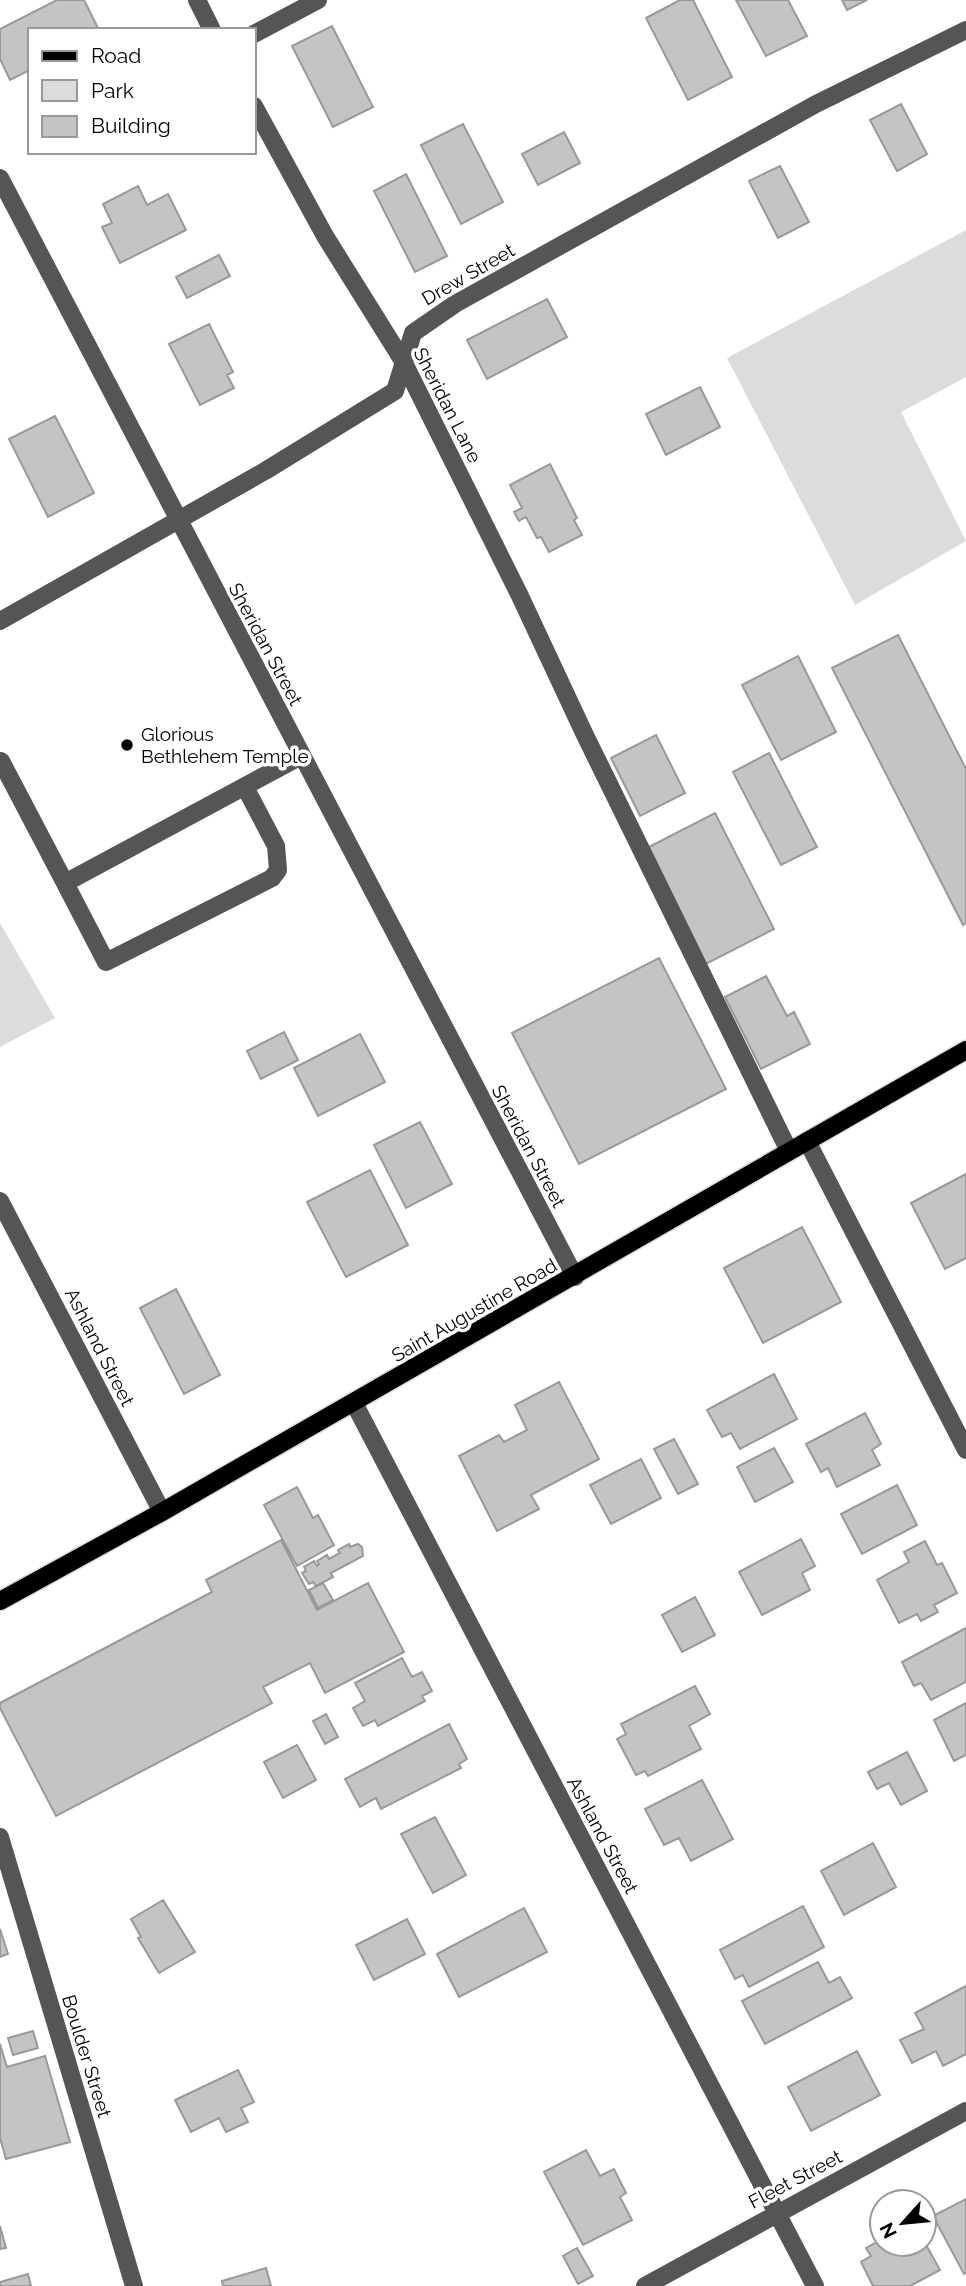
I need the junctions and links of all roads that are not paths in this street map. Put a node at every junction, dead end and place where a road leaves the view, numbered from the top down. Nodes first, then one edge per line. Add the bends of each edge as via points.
1 (197, 0) edge
2 (318, 0) edge
3 (211, 28) edge
4 (966, 30) edge
5 (256, 33) edge
6 (256, 110) edge
7 (0, 178) edge
8 (403, 361) junction
9 (178, 521) junction
10 (0, 621) edge
11 (301, 757) junction
12 (1, 761) edge
13 (245, 787) junction
14 (65, 883) junction
15 (966, 1050) edge
16 (807, 1141) junction
17 (789, 1151) junction
18 (0, 1201) edge
19 (575, 1277) junction
20 (354, 1403) junction
21 (966, 1450) edge
22 (162, 1512) junction
23 (0, 1601) edge
24 (0, 1837) edge
25 (966, 2111) edge
26 (777, 2213) junction
27 (134, 2286) edge
28 (645, 2286) edge
29 (815, 2286) edge

1 - 3 street
2 - 5 street
4 - 8 street, Drew Street via 816,104 455,304 413,333
6 - 8 street, Sheridan Lane via 325,236
7 - 9 street, Sheridan Street
8 - 9 street, Drew Street via 395,391
8 - 17 street, Sheridan Lane
9 - 10 street, Drew Street
9 - 11 street, Sheridan Street
11 - 13 street
11 - 19 street, Sheridan Street
12 - 14 street
13 - 14 street
13 - 14 street via 276,846 278,870 272,878 106,962
15 - 16 main road, Saint Augustine Road
16 - 17 main road, Saint Augustine Road
16 - 21 street
17 - 19 main road, Saint Augustine Road
18 - 22 street, Ashland Street
19 - 20 main road, Saint Augustine Road
20 - 22 main road, Saint Augustine Road
20 - 26 street, Ashland Street
22 - 23 main road, Saint Augustine Road
24 - 27 street, Boulder Street
25 - 26 street, Fleet Street
26 - 28 street, Fleet Street
26 - 29 street, Ashland Street

